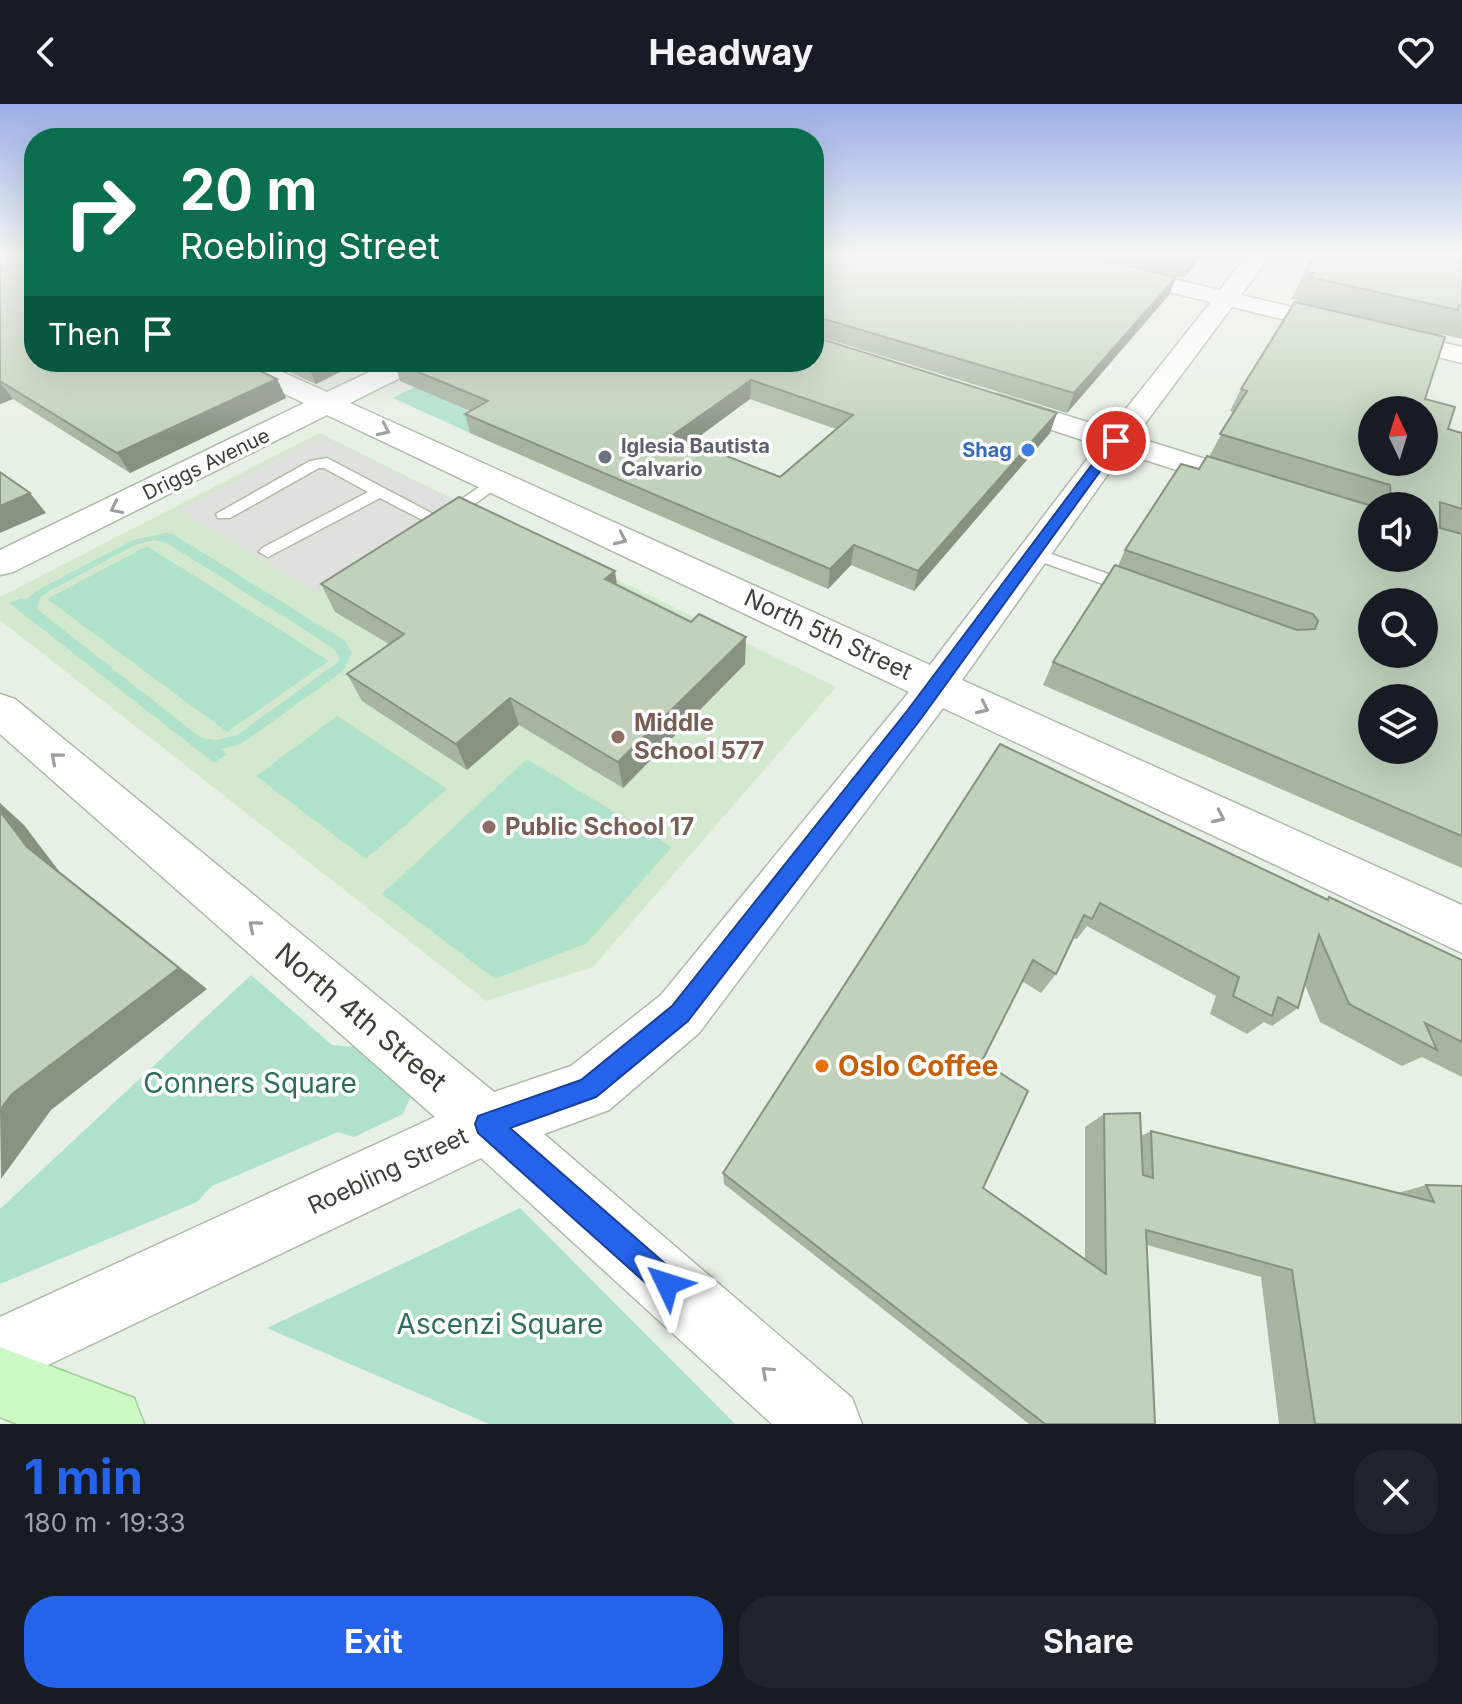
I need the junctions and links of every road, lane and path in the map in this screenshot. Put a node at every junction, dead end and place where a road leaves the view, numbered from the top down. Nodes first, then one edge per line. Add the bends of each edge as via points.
1 (1214, 315) edge
2 (1292, 315) edge
3 (1462, 355) edge
4 (259, 372) edge
5 (391, 372) edge
6 (966, 393) edge
7 (328, 404) junction
8 (1116, 441) junction
9 (497, 482) junction
10 (381, 491) junction
11 (224, 514) dead end
12 (1358, 518) edge
13 (268, 552) dead end
14 (1034, 553) junction
15 (0, 564) edge
16 (1149, 594) edge
17 (936, 686) junction
18 (0, 710) edge
19 (1462, 930) edge
20 (487, 1124) junction
21 (0, 1353) edge
22 (0, 1382) edge
23 (108, 1424) edge
24 (826, 1424) edge

1 - 8 street, Roebling Street
2 - 3 street
4 - 7 street, North 5th Street
5 - 7 street, Driggs Avenue
6 - 8 street
7 -> 9 street, North 5th Street
7 -> 15 street, Driggs Avenue
8 - 12 street
8 - 14 street, Roebling Street
9 - 10 lane via 430,526
9 -> 17 street, North 5th Street
10 - 11 lane via 335,465 315,464
10 - 13 lane
14 - 16 lane
14 - 17 street, Roebling Street
17 -> 19 street, North 5th Street
17 - 20 street, Roebling Street via 680,1014 588,1089
20 -> 18 street, North 4th Street
20 - 21 street, Roebling Street
24 -> 20 street, North 4th Street
22 - 23 main road

